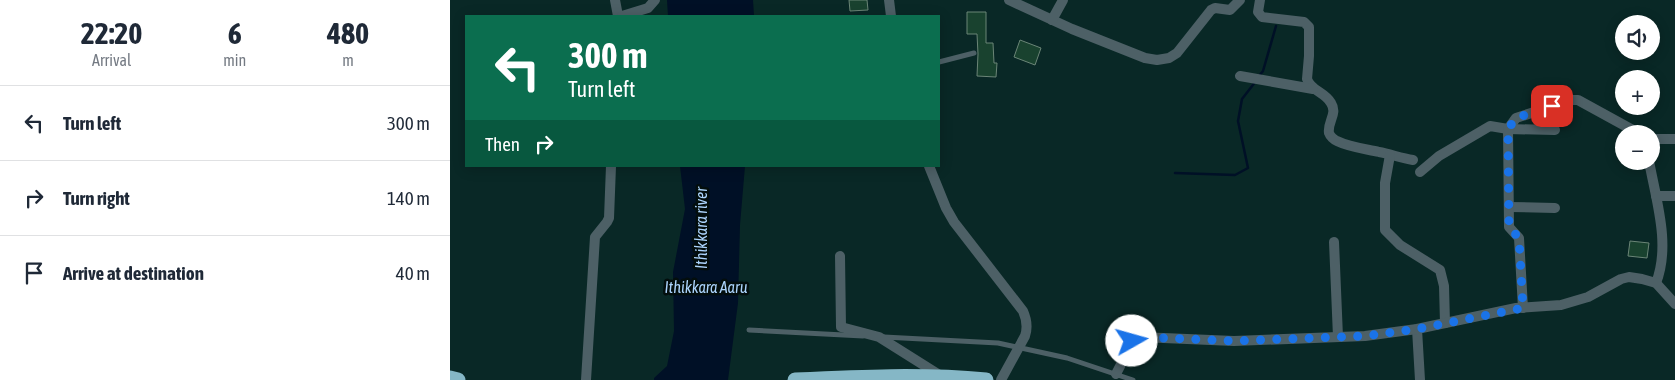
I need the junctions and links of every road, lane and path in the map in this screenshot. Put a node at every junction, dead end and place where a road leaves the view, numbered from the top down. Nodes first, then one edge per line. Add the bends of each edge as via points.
1 (615, 0) edge
2 (656, 0) edge
3 (889, 0) edge
4 (1009, 0) edge
5 (1062, 0) edge
6 (1240, 0) edge
7 (1260, 0) edge
8 (618, 15) edge
9 (625, 15) edge
10 (891, 15) edge
11 (1052, 20) junction
12 (974, 53) dead end
13 (940, 62) edge
14 (1240, 76) dead end
15 (1313, 89) junction
16 (1624, 125) edge
17 (1508, 129) junction
18 (1555, 130) dead end
19 (1660, 139) edge
20 (1675, 139) edge
21 (1390, 155) junction
22 (1413, 160) dead end
23 (611, 167) edge
24 (929, 167) edge
25 (1651, 170) edge
26 (1420, 172) dead end
27 (1656, 196) junction
28 (1675, 196) edge
29 (1509, 207) junction
30 (1555, 208) dead end
31 (1334, 242) dead end
32 (840, 256) dead end
33 (1656, 283) junction
34 (1675, 304) edge
35 (1523, 308) junction
36 (1445, 323) junction
37 (1417, 329) junction
38 (749, 330) dead end
39 (879, 337) junction
40 (1338, 337) junction
41 (1019, 348) junction
42 (1116, 374) junction
43 (941, 376) junction
44 (450, 378) edge
45 (847, 379) edge
46 (458, 380) edge
47 (586, 380) edge
48 (795, 380) edge
49 (986, 380) edge
50 (1002, 380) edge
51 (1133, 380) edge
52 (1420, 380) edge

1 - 8 street
2 - 9 street via 648,8
3 - 10 street
4 - 11 street
5 - 11 street
6 - 11 street via 1230,10 1210,10 1177,53 1162,60 1145,58
7 - 15 street via 1258,12 1262,16 1304,22 1309,26 1307,79
12 - 13 lane
14 - 15 street
15 - 21 street via 1332,104 1334,110 1329,134 1332,137
16 - 17 street via 1574,99 1516,118
17 - 18 street
17 - 26 street via 1490,126 1439,156
17 - 29 street
19 - 20 street
21 - 22 street
21 - 36 street via 1385,183 1385,230 1400,245 1440,270
23 - 47 street via 609,218 595,237
24 - 41 street via 954,222 1025,315 1027,330
25 - 27 street
27 - 28 street
27 - 33 street via 1662,267
29 - 30 street
29 - 35 street via 1509,227 1519,238
31 - 40 street
32 - 39 street via 841,327
33 - 34 street
33 - 35 street via 1625,278 1588,297 1561,305
35 - 36 street
36 - 37 street
37 - 40 street
37 - 52 street
38 - 39 lane
39 - 41 lane via 998,343
39 - 43 street
40 - 42 street via 1234,341 1140,337 1132,341
41 - 42 lane via 1067,358
41 - 50 street
42 - 51 lane
43 - 45 highway
43 - 49 highway
44 - 46 highway
45 - 48 highway

